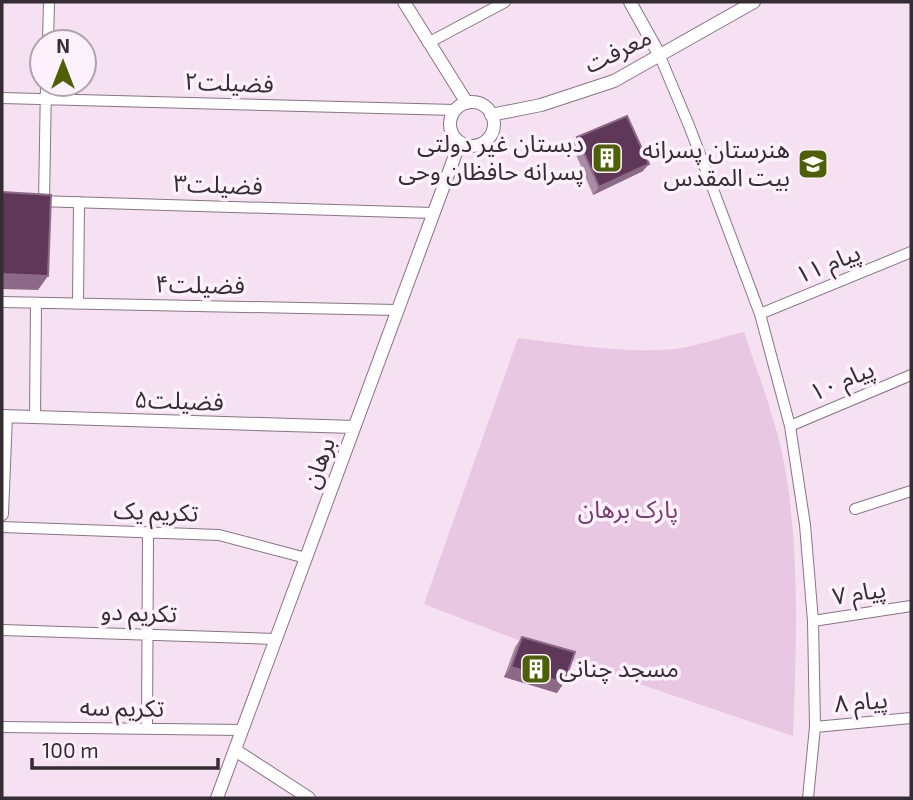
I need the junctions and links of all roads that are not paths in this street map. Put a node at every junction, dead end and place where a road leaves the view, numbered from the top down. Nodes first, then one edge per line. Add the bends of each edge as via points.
1 (49, 2) edge
2 (404, 2) edge
3 (505, 2) edge
4 (630, 2) edge
5 (754, 2) edge
6 (48, 28) edge
7 (429, 43) junction
8 (659, 54) junction
9 (2, 98) edge
10 (46, 99) junction
11 (467, 103) junction
12 (455, 110) junction
13 (491, 115) junction
14 (460, 142) junction
15 (23, 201) edge
16 (44, 201) junction
17 (79, 202) junction
18 (433, 213) junction
19 (911, 253) edge
20 (2, 302) edge
21 (36, 303) junction
22 (78, 304) junction
23 (397, 310) junction
24 (760, 314) junction
25 (911, 375) edge
26 (4, 416) edge
27 (35, 417) junction
28 (790, 426) junction
29 (354, 427) junction
30 (911, 491) edge
31 (855, 509) dead end
32 (2, 514) edge
33 (2, 527) edge
34 (148, 532) junction
35 (306, 558) junction
36 (911, 606) edge
37 (813, 621) junction
38 (2, 630) edge
39 (147, 635) junction
40 (276, 639) junction
41 (911, 718) edge
42 (2, 727) edge
43 (815, 727) junction
44 (147, 729) junction
45 (242, 730) junction
46 (235, 750) junction
47 (217, 798) edge
48 (309, 798) edge
49 (808, 798) edge

1 - 6 street
2 - 7 street
3 - 7 street
4 - 8 street
5 - 8 street, معرفت
7 - 11 street
8 - 13 street, معرفت via 614,81 541,105
8 - 24 street
9 - 10 street, فضیلت۲
10 - 12 street, فضیلت۲
10 - 16 street
11 - 12 street
11 - 13 street via 479,103
12 - 14 street via 451,131
13 - 14 street via 494,128 487,141 473,146
14 - 18 street, برهان
15 - 16 street, فضیلت۳
16 - 17 street, فضیلت۳
17 - 18 street, فضیلت۳
17 - 22 street
18 - 23 street, برهان
19 - 24 street, پیام ۱۱
20 - 21 street, فضیلت۴
21 - 22 street, فضیلت۴
21 - 27 street
22 - 23 street, فضیلت۴
23 - 29 street, برهان
24 - 28 street
25 - 28 street, پیام ۱۰
26 - 27 street, فضیلت۵
26 - 32 street
27 - 29 street, فضیلت۵
28 - 37 street
29 - 35 street, برهان
30 - 31 street
33 - 34 street, تکریم یک
34 - 35 street, تکریم یک via 219,535
34 - 39 street
35 - 40 street, برهان
36 - 37 street, پیام ۷
37 - 43 street
38 - 39 street, تکریم دو
39 - 40 street, تکریم دو
39 - 44 street
40 - 45 street, برهان
41 - 43 street, پیام ۸
42 - 44 street, تکریم سه
43 - 49 street
44 - 45 street, تکریم سه
45 - 46 street, برهان
46 - 47 street, برهان
46 - 48 street

